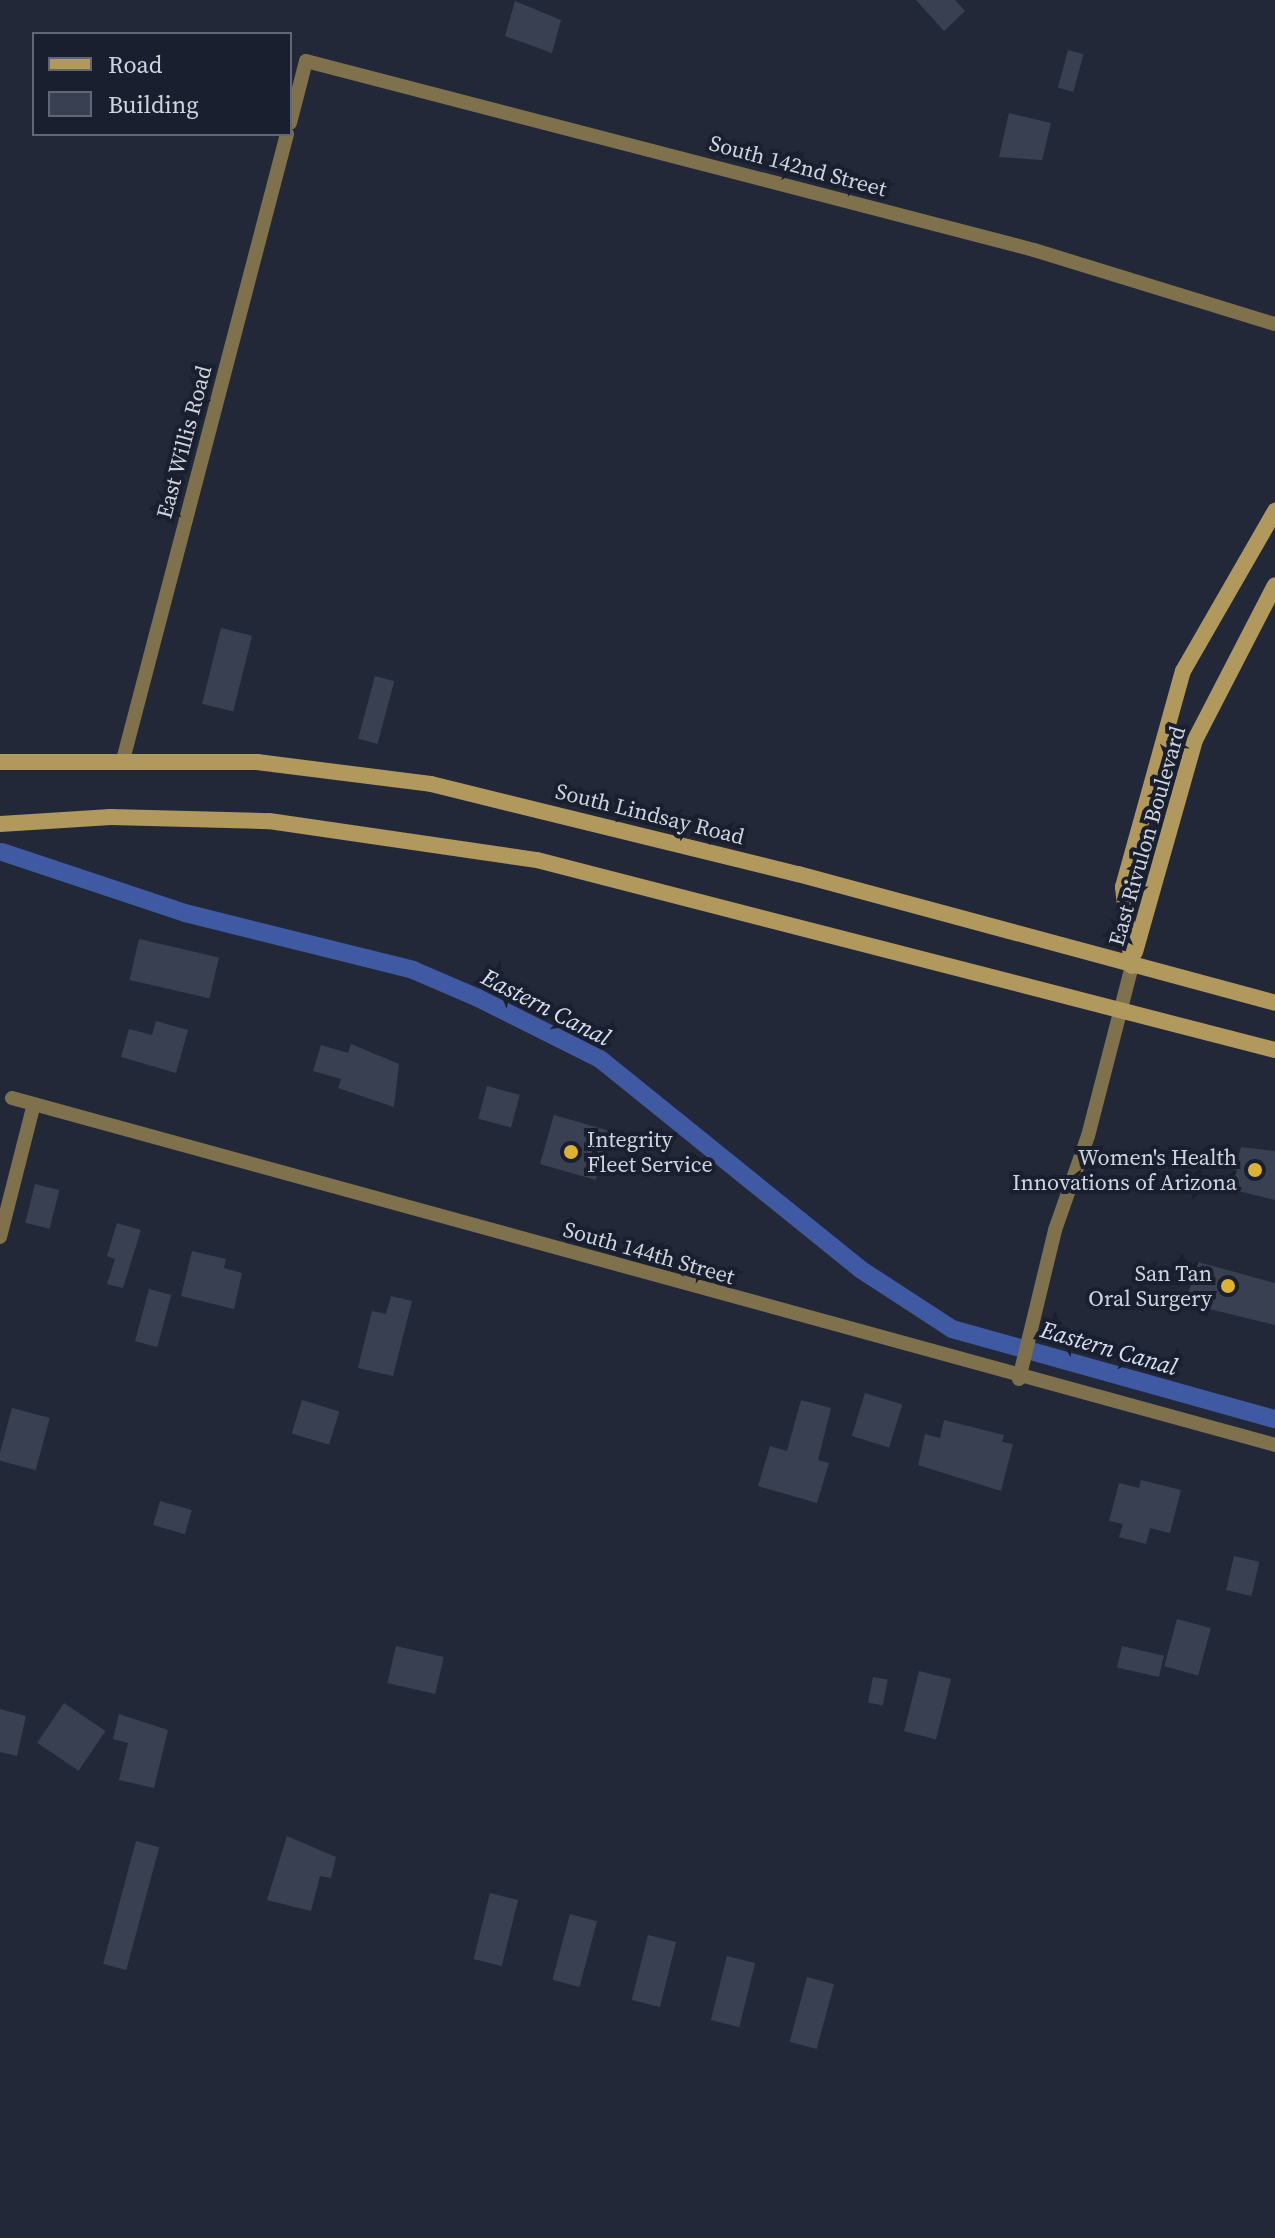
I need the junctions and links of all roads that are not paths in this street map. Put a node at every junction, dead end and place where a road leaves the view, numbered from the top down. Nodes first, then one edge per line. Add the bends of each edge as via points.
1 (292, 115) edge
2 (286, 136) edge
3 (1275, 324) edge
4 (1275, 511) edge
5 (1275, 585) edge
6 (123, 760) junction
7 (0, 762) edge
8 (0, 824) edge
9 (1132, 966) junction
10 (1275, 1003) edge
11 (1120, 1008) junction
12 (1275, 1050) edge
13 (12, 1098) dead end
14 (34, 1104) junction
15 (0, 1237) edge
16 (1020, 1372) junction
17 (1275, 1445) edge

1 - 3 street, South 142nd Street via 306,61 1034,250
2 - 6 street, East Willis Road
4 - 9 main road, East Rivulon Boulevard via 1183,671 1123,887
5 - 9 main road, East Rivulon Boulevard via 1195,740
6 - 7 main road, South Lindsay Road
6 - 9 main road, South Lindsay Road via 257,762 431,784
8 - 11 main road via 205,818 393,835 623,879
9 - 10 main road, South Lindsay Road
9 - 11 street
11 - 12 main road
11 - 16 street
13 - 14 street, South 144th Street
14 - 15 street
14 - 16 street, South 144th Street
16 - 17 street, South 144th Street

